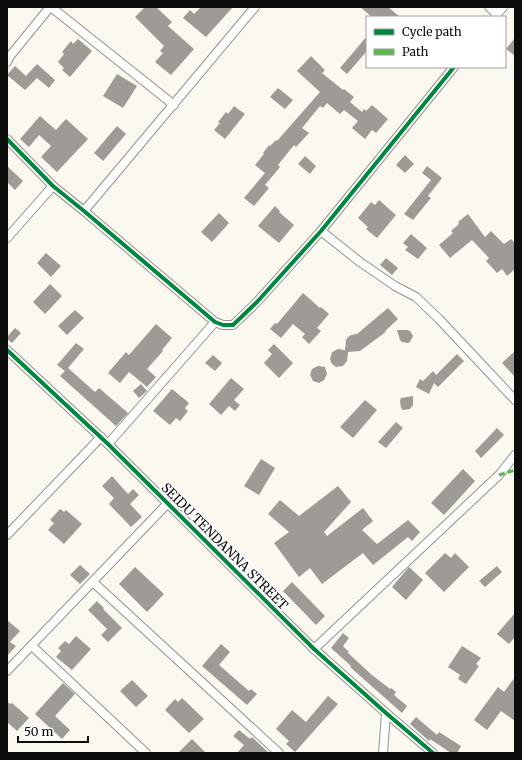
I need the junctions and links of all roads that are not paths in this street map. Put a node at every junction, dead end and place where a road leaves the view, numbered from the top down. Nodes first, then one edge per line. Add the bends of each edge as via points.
1 (51, 7) edge
2 (255, 7) edge
3 (489, 7) edge
4 (503, 7) edge
5 (496, 16) edge
6 (7, 62) edge
7 (453, 68) edge
8 (174, 105) junction
9 (7, 139) edge
10 (53, 186) junction
11 (84, 211) junction
12 (322, 231) junction
13 (7, 238) edge
14 (215, 322) junction
15 (7, 350) edge
16 (515, 400) edge
17 (101, 437) junction
18 (108, 444) junction
19 (515, 455) edge
20 (168, 503) junction
21 (7, 534) edge
22 (93, 582) junction
23 (32, 646) junction
24 (314, 649) junction
25 (7, 670) edge
26 (386, 713) junction
27 (146, 753) edge
28 (279, 753) edge
29 (383, 753) edge
30 (433, 753) edge

1 - 6 street
1 - 8 street
2 - 8 street
3 - 5 street
4 - 5 street
7 - 12 street
8 - 11 street
9 - 10 street
10 - 11 street
10 - 13 street
11 - 14 street
12 - 14 street via 233,325
12 - 16 street via 360,262 416,297
14 - 18 street
15 - 17 street, SEIDU TENDANNA STREET
17 - 18 street, SEIDU TENDANNA STREET
17 - 21 street
18 - 20 street, SEIDU TENDANNA STREET
19 - 24 street via 499,474
20 - 22 street
20 - 24 street, SEIDU TENDANNA STREET
22 - 23 street
22 - 28 street
23 - 25 street
23 - 27 street
24 - 26 street, SEIDU TENDANNA STREET
26 - 29 street
26 - 30 street, SEIDU TENDANNA STREET

